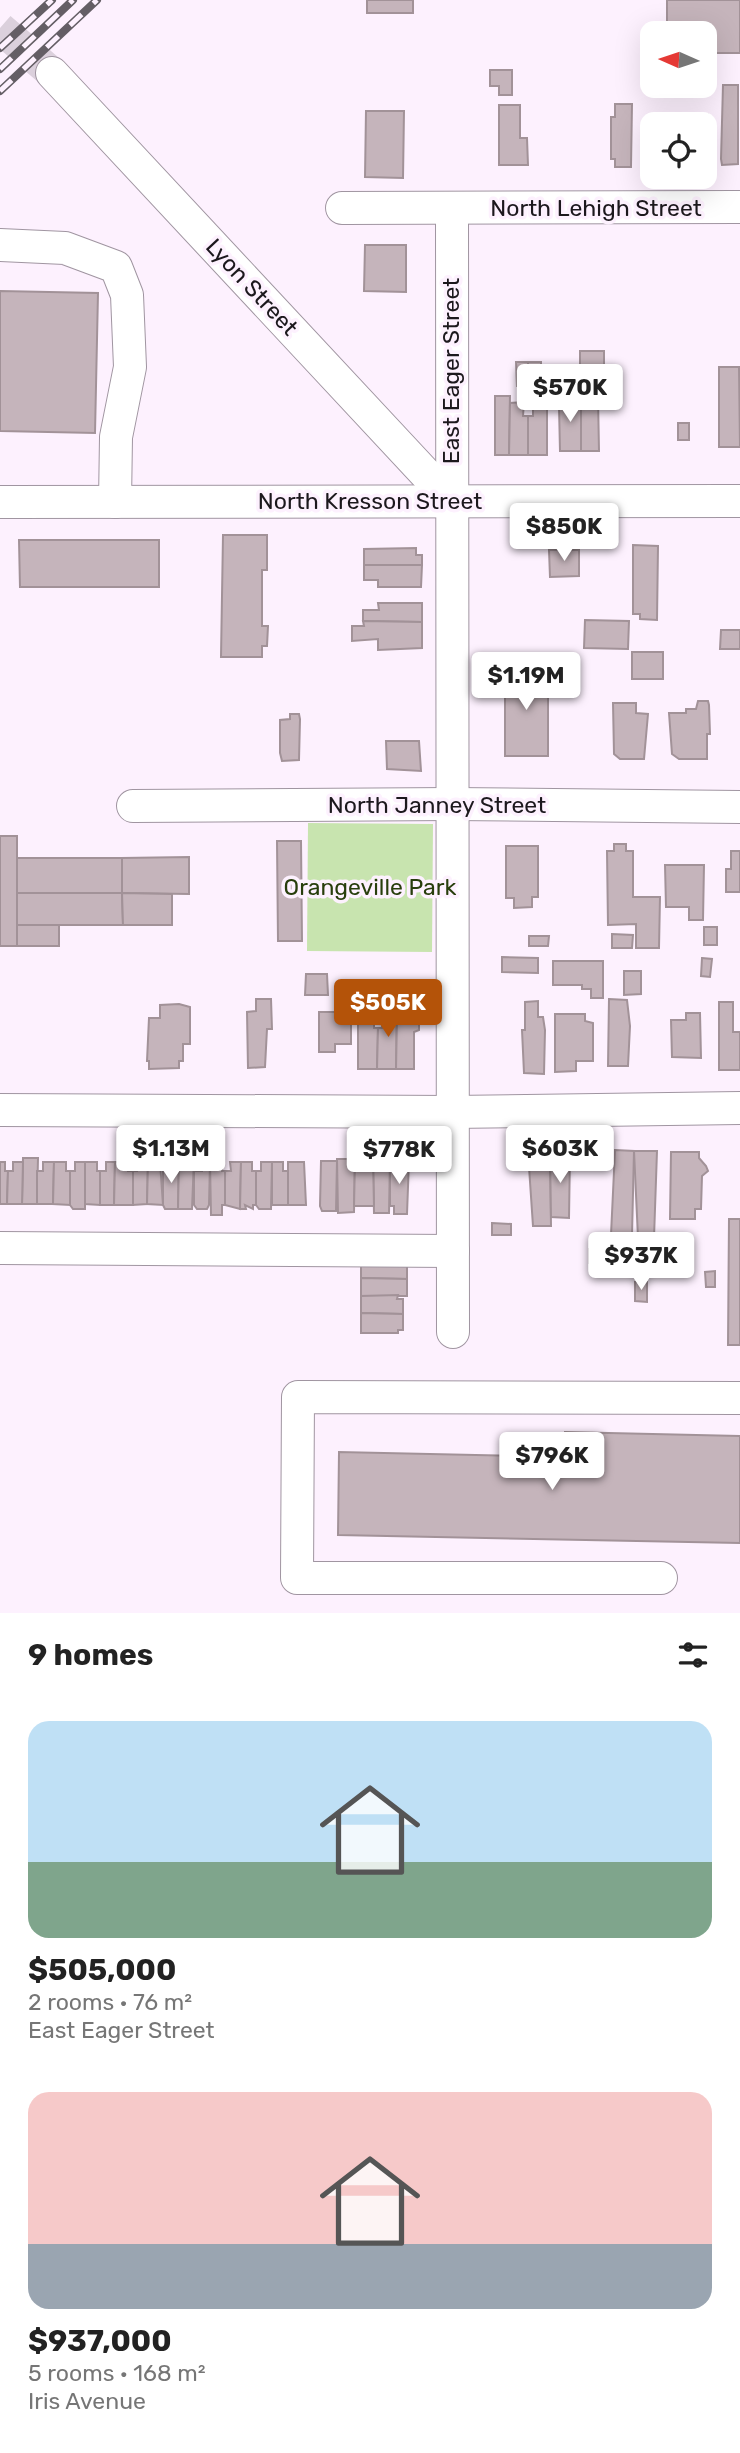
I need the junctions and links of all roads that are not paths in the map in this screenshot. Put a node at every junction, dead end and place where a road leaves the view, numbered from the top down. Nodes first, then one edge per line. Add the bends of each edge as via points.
1 (52, 73) tunnel mouth
2 (740, 207) edge
3 (342, 208) dead end
4 (452, 208) junction
5 (0, 246) edge
6 (451, 500) junction
7 (0, 502) edge
8 (114, 502) junction
9 (740, 502) edge
10 (452, 804) junction
11 (133, 806) dead end
12 (740, 807) edge
13 (740, 1108) edge
14 (0, 1110) edge
15 (452, 1112) junction
16 (0, 1248) edge
17 (453, 1251) junction
18 (453, 1332) dead end
19 (740, 1398) edge
20 (661, 1578) dead end

1 - 6 street, Lyon Street
2 - 4 street, North Lehigh Street
3 - 4 street, North Lehigh Street
4 - 6 street, East Eager Street
5 - 8 street via 65,248 116,267 127,295 130,367 116,437
6 - 8 street, North Kresson Street
6 - 9 street, North Kresson Street
6 - 10 street, East Eager Street
7 - 8 street, North Kresson Street
10 - 11 street, North Janney Street
10 - 12 street, North Janney Street
10 - 15 street, East Eager Street
13 - 15 street
14 - 15 street
15 - 17 street, East Eager Street
16 - 17 street
17 - 18 street, East Eager Street
19 - 20 street via 298,1397 298,1578

